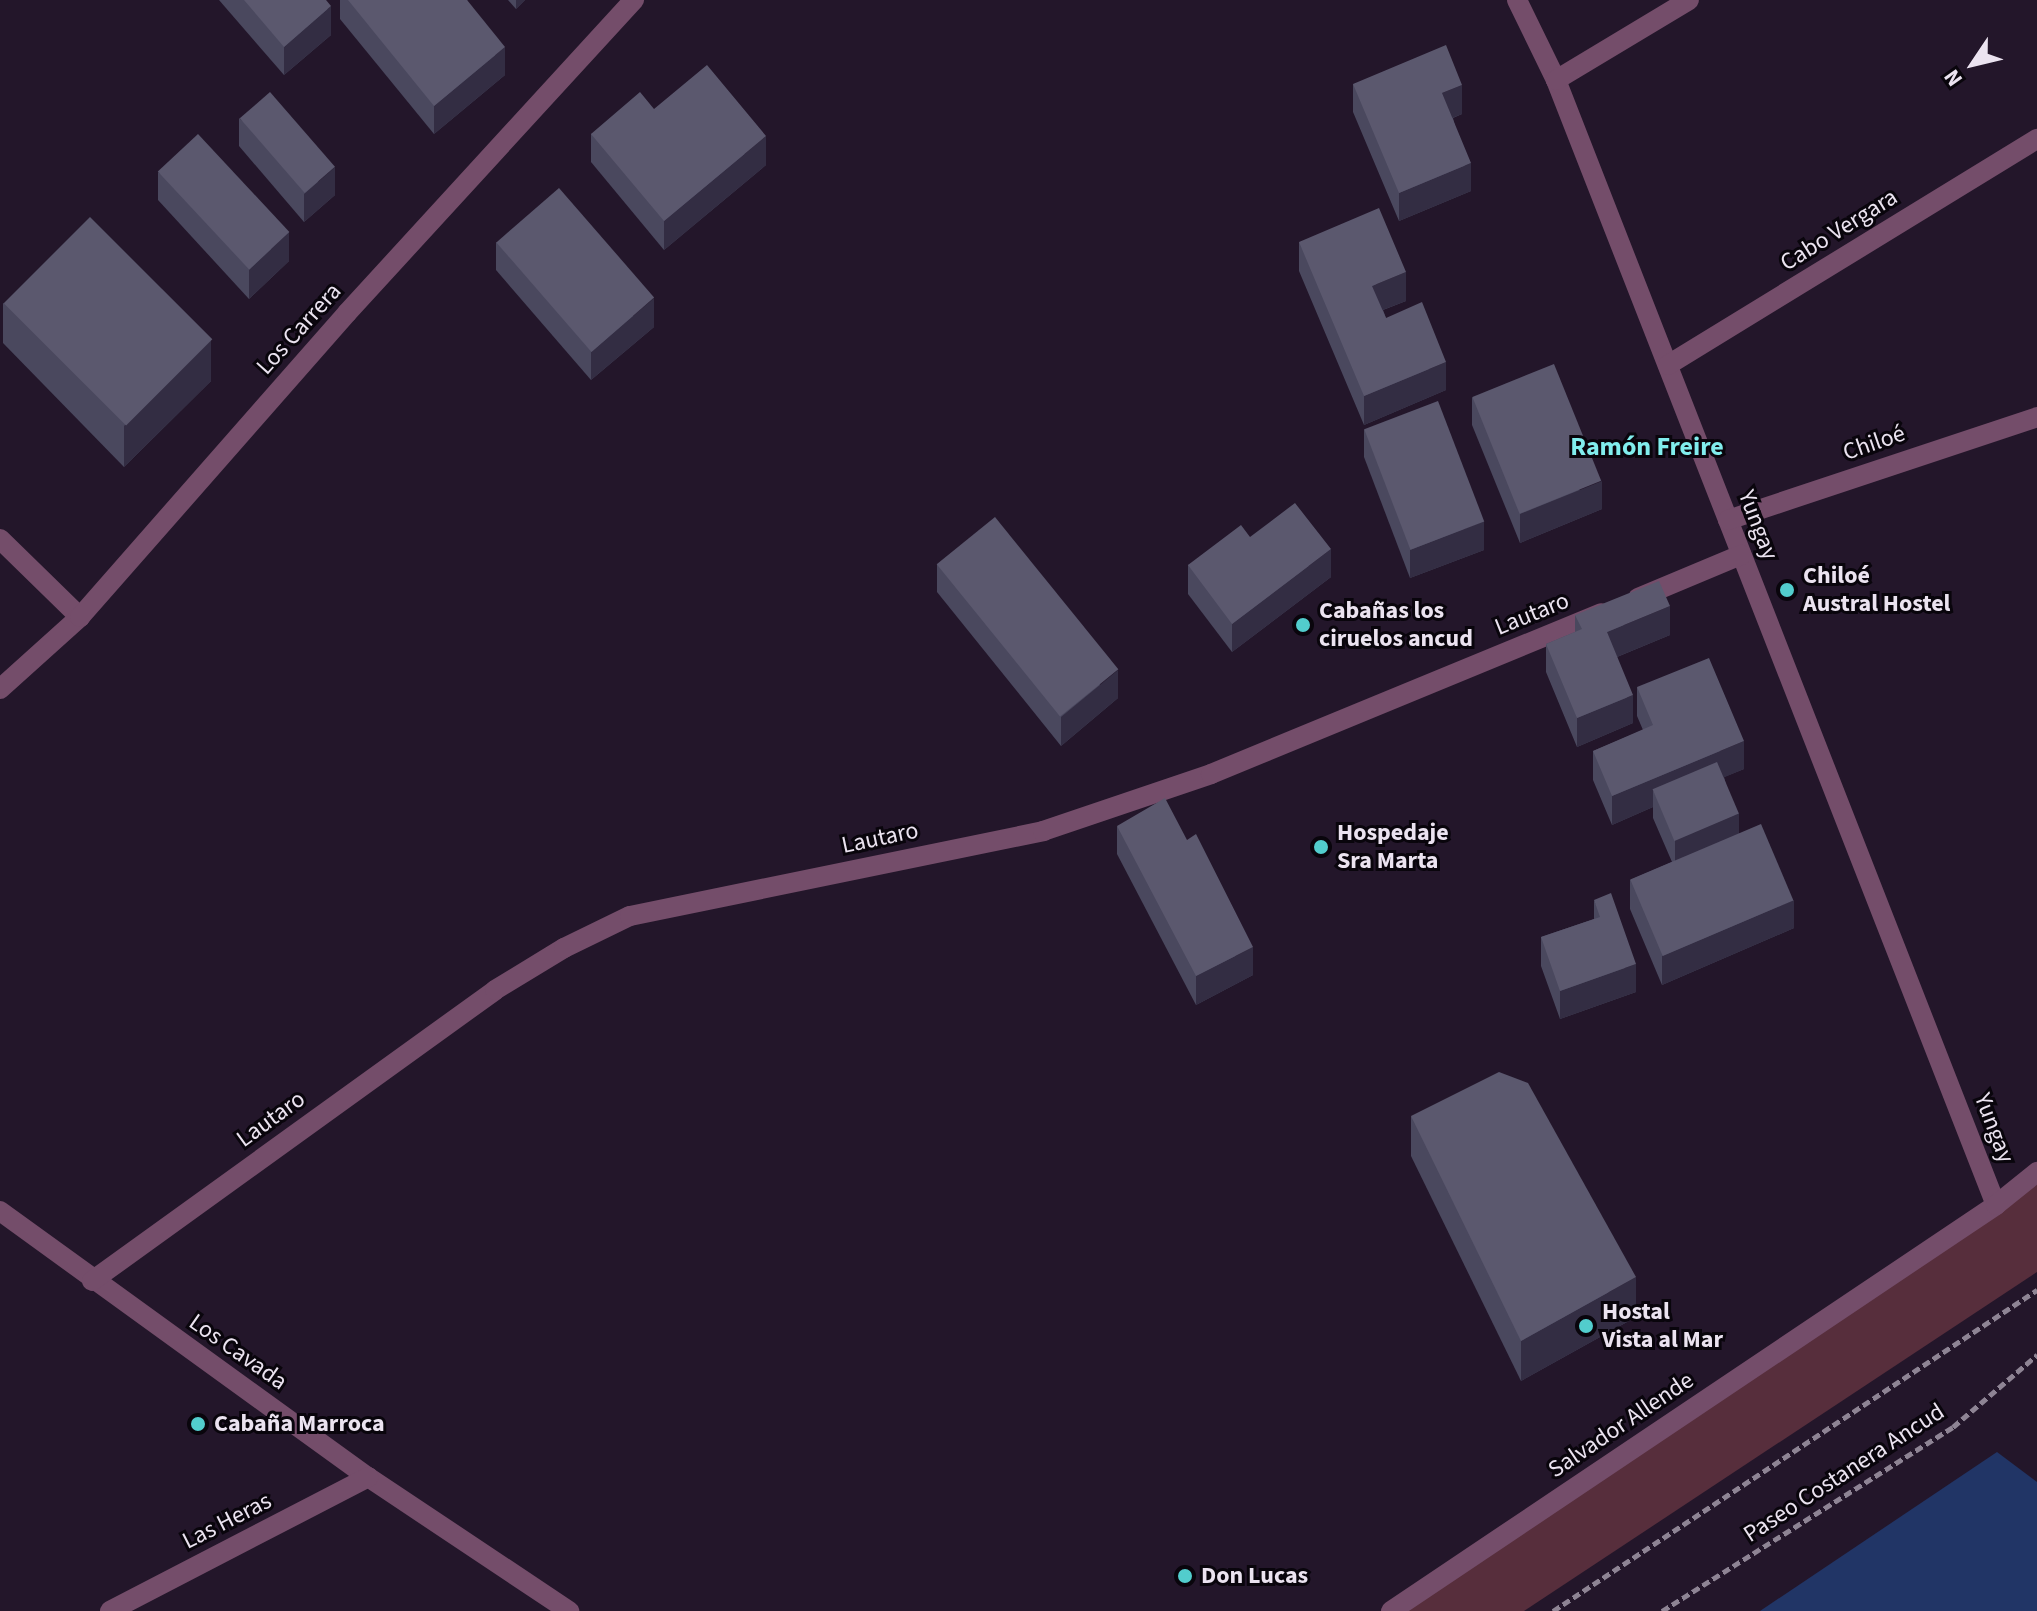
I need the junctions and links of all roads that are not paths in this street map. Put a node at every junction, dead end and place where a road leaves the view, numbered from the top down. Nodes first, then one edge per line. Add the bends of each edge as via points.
1 (634, 0) edge
2 (1517, 0) edge
3 (1689, 0) edge
4 (1556, 80) junction
5 (2037, 139) edge
6 (1668, 365) junction
7 (2037, 417) edge
8 (1728, 520) junction
9 (0, 539) edge
10 (1741, 555) junction
11 (80, 617) junction
12 (0, 689) edge
13 (2037, 1172) edge
14 (1996, 1205) junction
15 (0, 1211) edge
16 (92, 1281) junction
17 (368, 1477) junction
18 (110, 1611) edge
19 (569, 1611) edge
20 (1391, 1611) edge

1 - 11 street, Los Carrera via 347,313
2 - 4 street, Yungay
3 - 4 street
4 - 6 street, Yungay
5 - 6 street, Cabo Vergara
6 - 8 street, Yungay
7 - 8 street, Chiloé
8 - 10 street, Yungay
9 - 11 street
10 - 14 street, Yungay
10 - 16 street, Lautaro via 1211,774 1043,831 630,916 495,990
11 - 12 street, Los Carrera
13 - 14 street, Salvador Allende
14 - 20 street, Salvador Allende
15 - 16 street, Los Cavada
16 - 17 street, Los Cavada
17 - 18 street, Las Heras
17 - 19 street, Los Cavada

